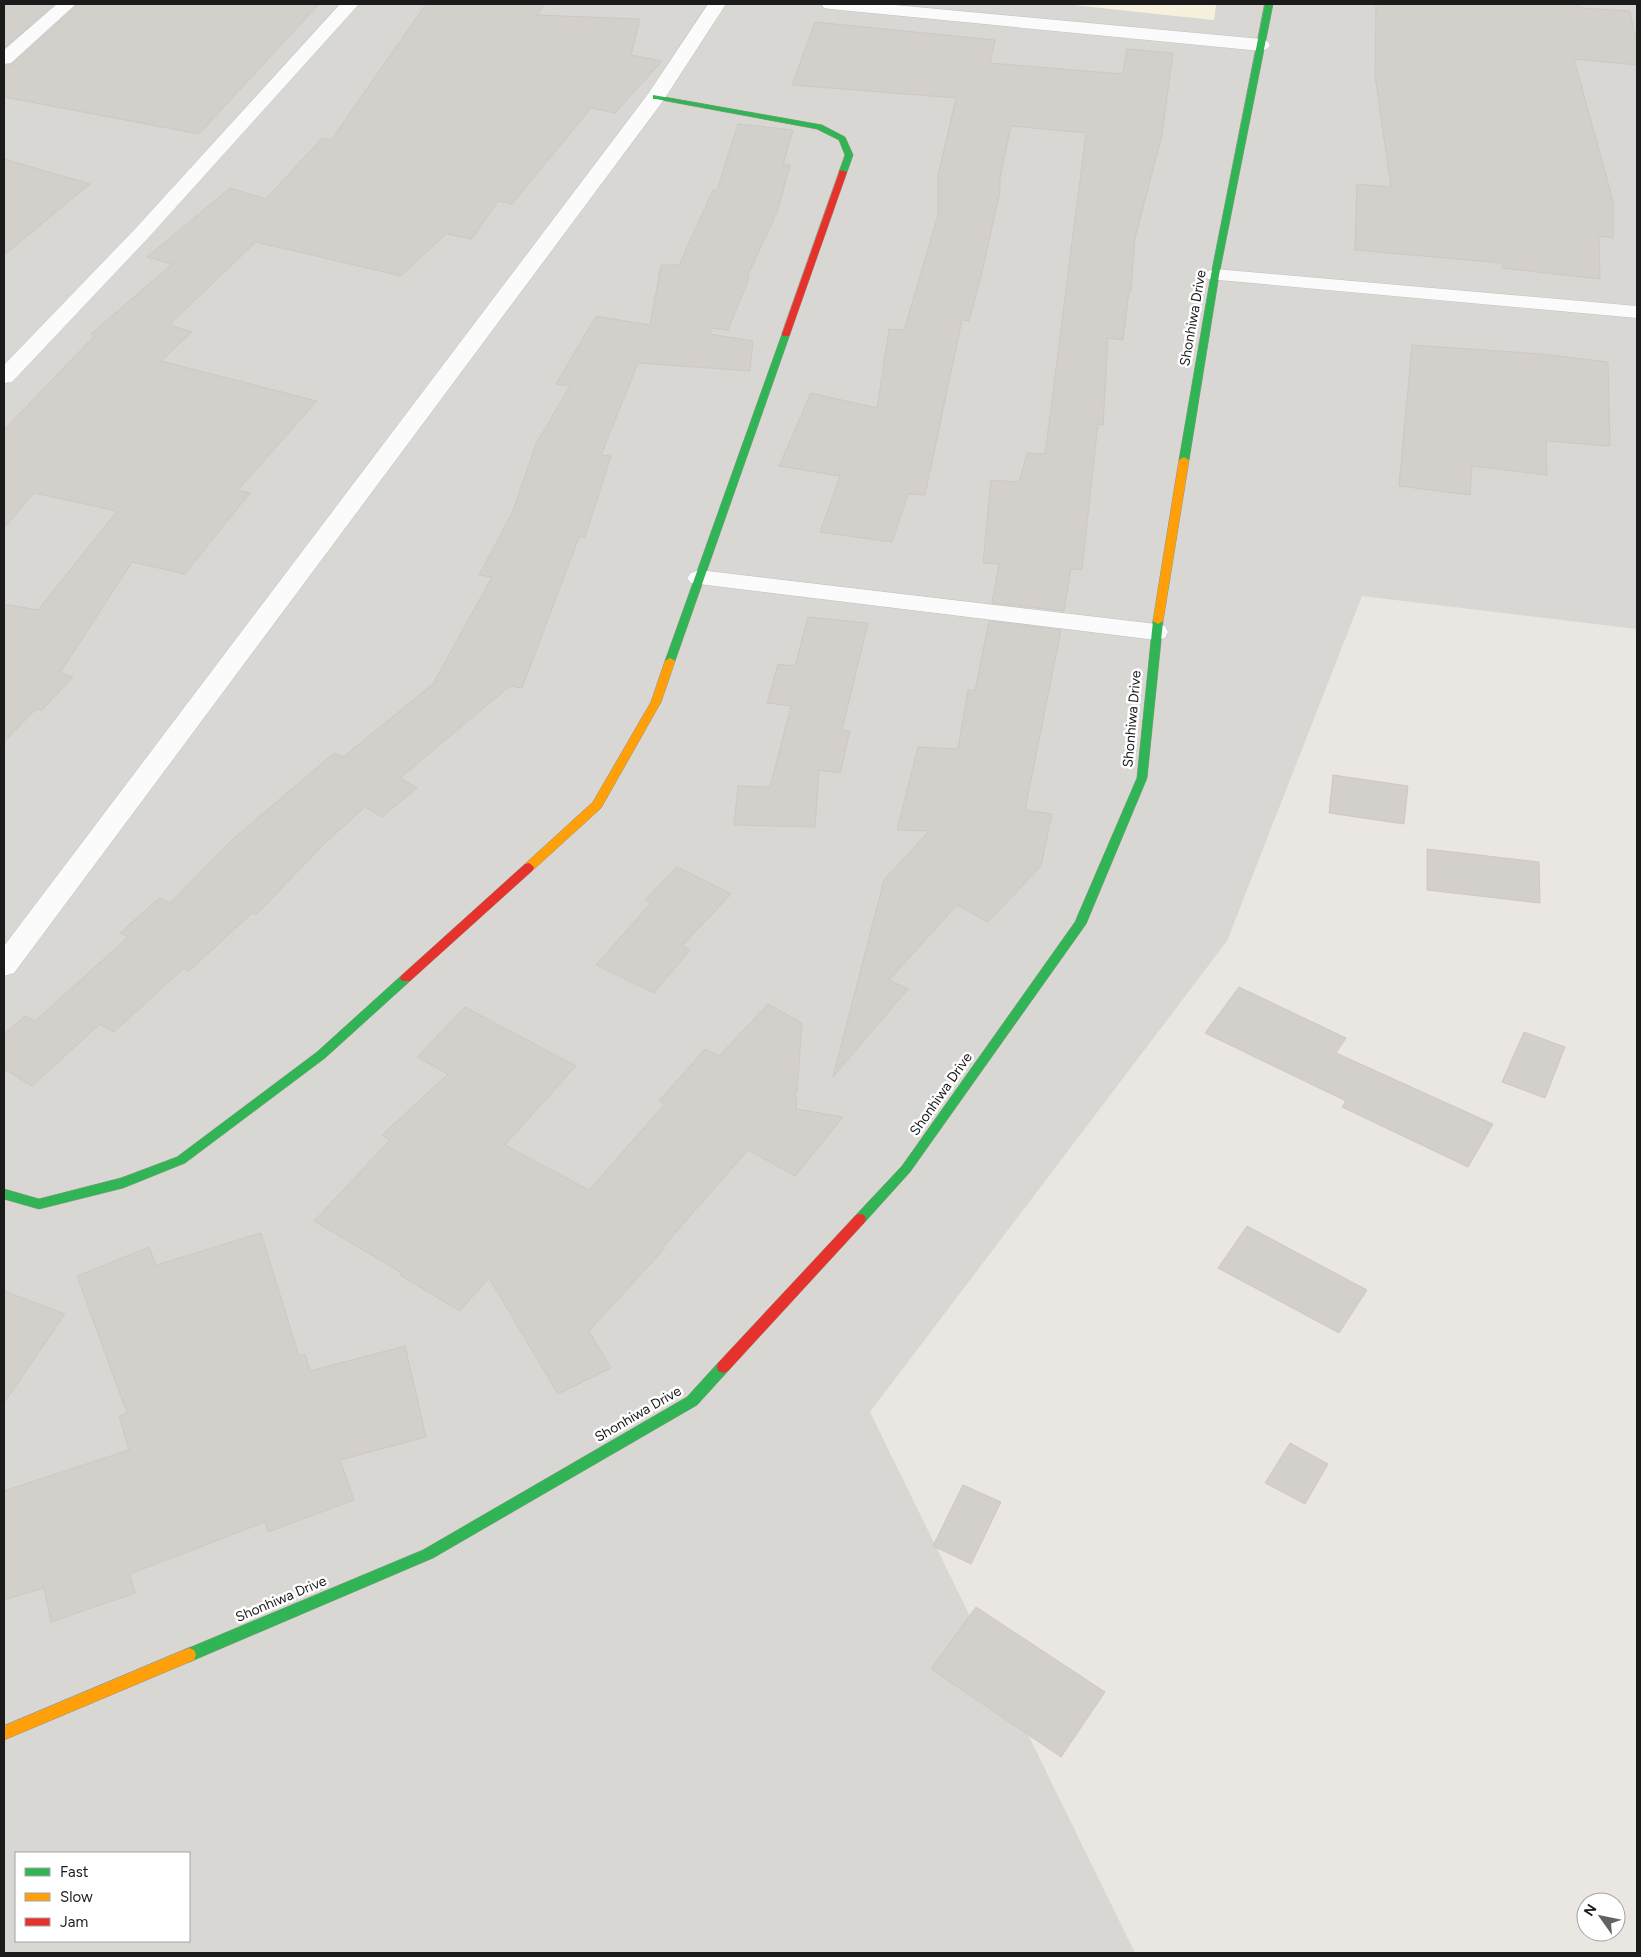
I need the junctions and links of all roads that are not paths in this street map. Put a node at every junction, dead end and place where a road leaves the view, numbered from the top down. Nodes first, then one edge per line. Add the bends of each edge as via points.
1 (67, 4) edge
2 (350, 4) edge
3 (717, 4) edge
4 (830, 4) edge
5 (1269, 4) edge
6 (1261, 45) junction
7 (4, 59) edge
8 (656, 97) junction
9 (1215, 275) junction
10 (1637, 312) edge
11 (4, 377) edge
12 (699, 578) junction
13 (1156, 632) junction
14 (4, 966) edge
15 (4, 1194) edge
16 (4, 1733) edge

1 - 7 street
2 - 11 street via 142,233
3 - 8 street
4 - 6 street
5 - 6 street, Shonhiwa Drive
6 - 9 street, Shonhiwa Drive
8 - 12 street via 819,127 842,139 849,155
8 - 14 street
9 - 10 street
9 - 13 street, Shonhiwa Drive
12 - 13 street
12 - 15 street via 656,702 597,805 321,1055 181,1160 122,1183 39,1204
13 - 16 street, Shonhiwa Drive via 1142,778 1080,924 906,1169 692,1401 428,1554

